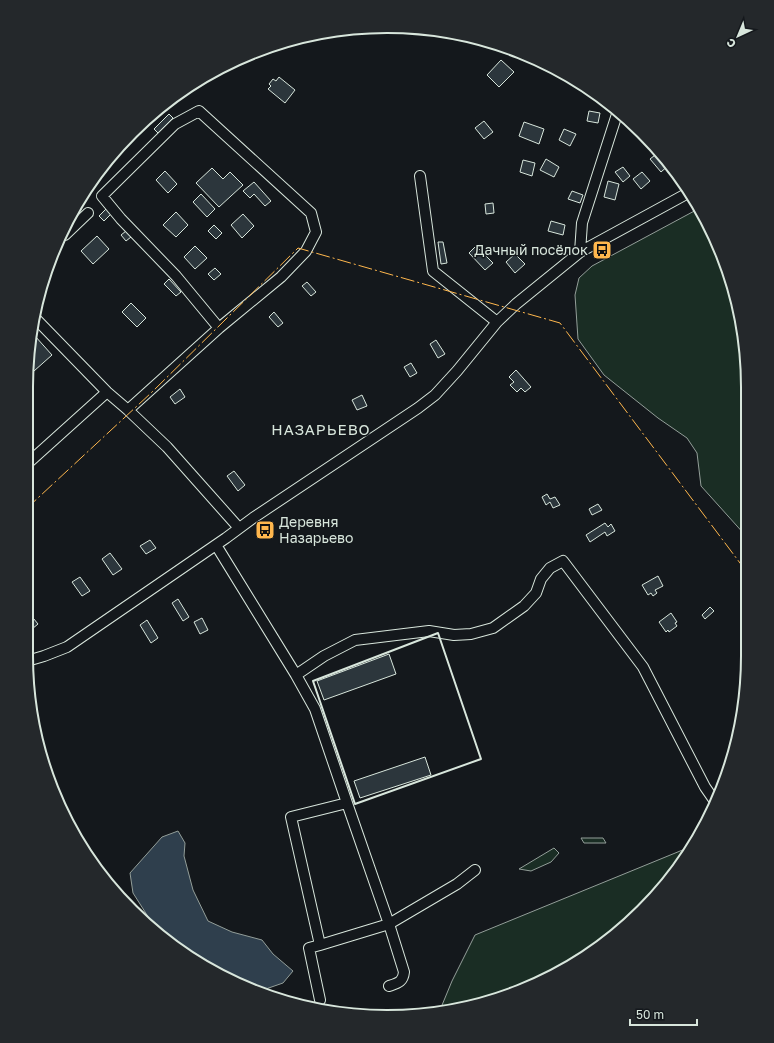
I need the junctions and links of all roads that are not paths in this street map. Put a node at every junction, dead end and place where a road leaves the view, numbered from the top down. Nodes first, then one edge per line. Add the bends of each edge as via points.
1 (616, 117) edge
2 (420, 176) dead end
3 (684, 195) edge
4 (88, 213) dead end
5 (70, 230) edge
6 (580, 252) junction
7 (39, 322) edge
8 (497, 322) junction
9 (219, 328) junction
10 (107, 392) junction
11 (128, 410) junction
12 (33, 458) edge
13 (239, 528) junction
14 (216, 545) junction
15 (33, 659) edge
16 (296, 675) junction
17 (712, 796) edge
18 (347, 803) junction
19 (475, 870) dead end
20 (389, 924) junction
21 (320, 945) junction
22 (389, 986) dead end
23 (320, 1000) dead end

1 - 6 street via 582,223
2 - 8 street via 433,271
3 - 6 street
4 - 5 street
6 - 8 street
7 - 10 street
8 - 13 street via 435,395
9 - 9 street via 176,276 102,196 175,124 199,111 311,213 316,232 306,251 281,277
9 - 11 street
10 - 11 street
10 - 12 street
11 - 13 street via 167,447
13 - 14 street
14 - 15 street via 67,647
14 - 16 street
16 - 17 street via 324,656 355,640 429,630 454,635 471,634 493,628 524,606 536,594 541,579 550,568 563,561 642,667
16 - 18 street via 315,708
18 - 20 street
18 - 21 street via 291,817
19 - 20 street via 457,884
20 - 21 street
20 - 22 street via 404,972 400,982
21 - 23 street via 309,948

